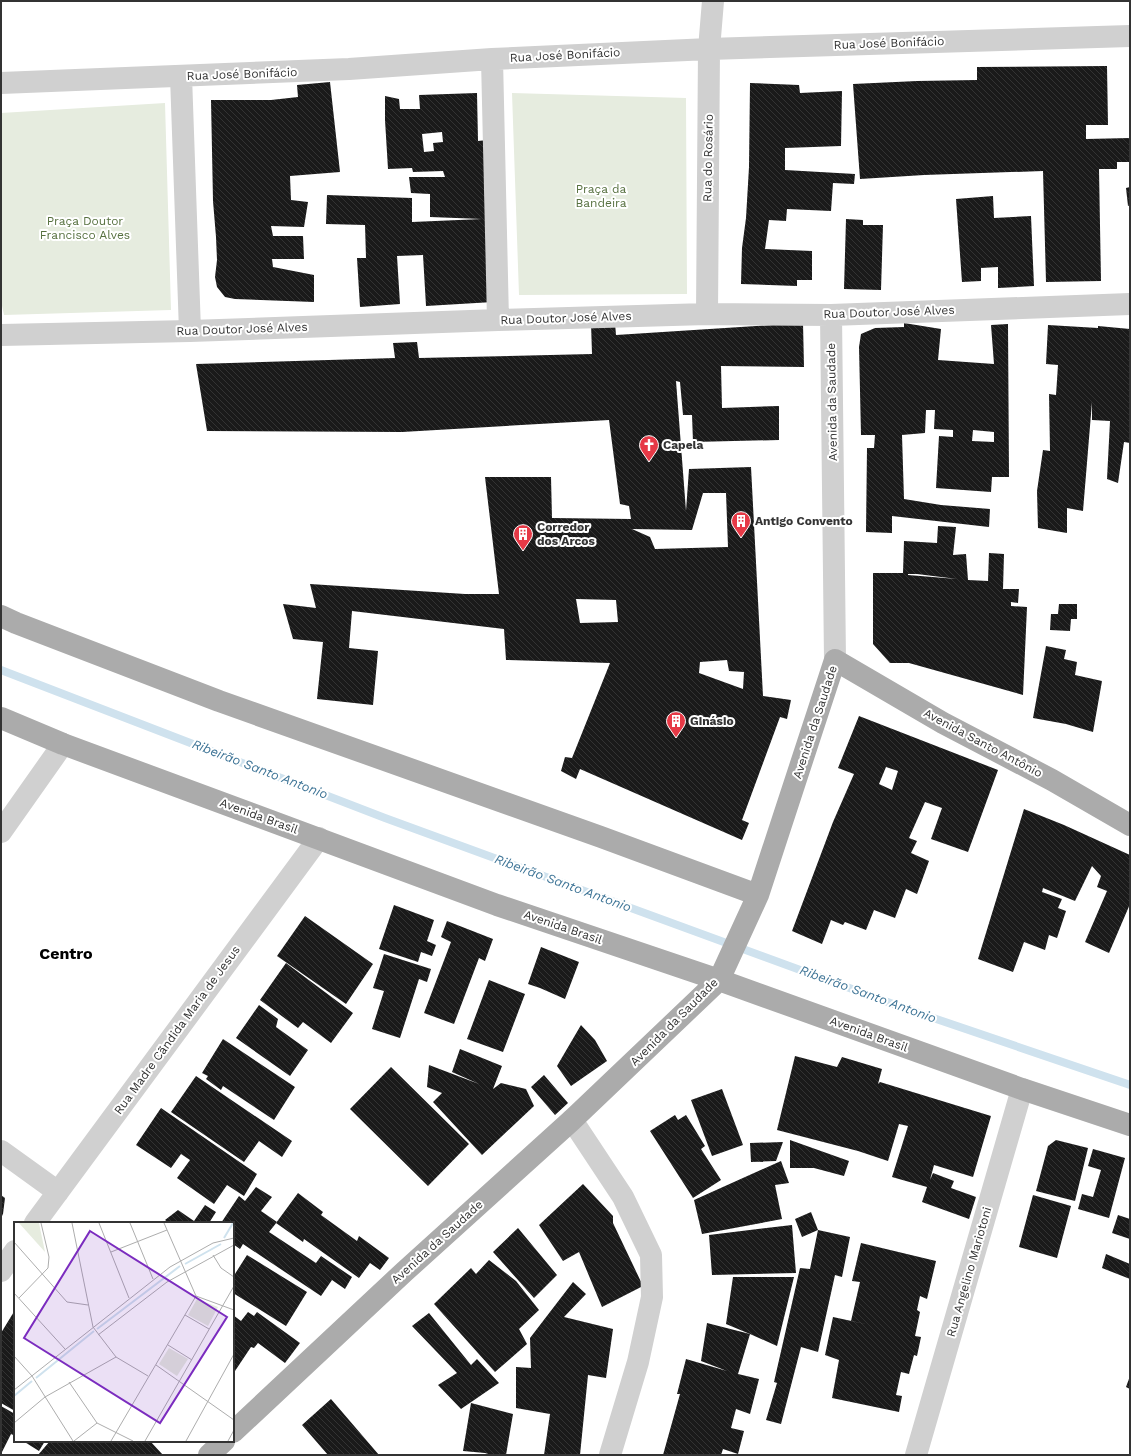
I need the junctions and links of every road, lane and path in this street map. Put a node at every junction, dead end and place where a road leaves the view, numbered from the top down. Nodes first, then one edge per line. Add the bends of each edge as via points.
1 (713, 1) edge
2 (1130, 36) edge
3 (709, 49) junction
4 (492, 59) junction
5 (181, 76) junction
6 (1, 83) edge
7 (1130, 304) edge
8 (707, 314) junction
9 (831, 315) junction
10 (498, 320) junction
11 (190, 330) junction
12 (1, 335) edge
13 (1, 616) edge
14 (836, 660) junction
15 (1, 718) edge
16 (63, 744) junction
17 (1130, 825) edge
18 (1, 832) edge
19 (319, 838) junction
20 (758, 895) junction
21 (718, 980) junction
22 (1022, 1089) junction
23 (572, 1120) junction
24 (1130, 1125) edge
25 (1, 1151) edge
26 (58, 1192) junction
27 (36, 1222) edge
28 (14, 1252) edge
29 (1, 1271) edge
30 (234, 1431) edge
31 (223, 1442) edge
32 (209, 1455) edge
33 (610, 1455) edge
34 (916, 1455) edge

1 - 3 street, Rua do Rosário
2 - 3 street, Rua José Bonifácio
3 - 4 street, Rua José Bonifácio
3 - 8 street, Rua do Rosário
4 - 5 street, Rua José Bonifácio via 349,70
4 - 10 street
5 - 6 street, Rua José Bonifácio
5 - 11 street
7 - 9 street, Rua Doutor José Alves
8 - 9 street, Rua Doutor José Alves
8 - 10 street, Rua Doutor José Alves
9 - 14 street, Avenida da Saudade
10 - 11 street, Rua Doutor José Alves
11 - 12 street, Rua Doutor José Alves
13 - 20 main road via 16,624 219,701
14 - 17 main road, Avenida Santo Antônio via 943,723 1052,780
14 - 20 main road, Avenida da Saudade
15 - 16 main road, Avenida Brasil
16 - 18 street
16 - 19 main road, Avenida Brasil
19 - 21 main road, Avenida Brasil via 497,905
19 - 26 street, Rua Madre Cãndida Maria de Jesus
20 - 21 main road, Avenida da Saudade
21 - 22 main road, Avenida Brasil
21 - 23 main road, Avenida da Saudade
22 - 24 main road, Avenida Brasil
22 - 34 street, Rua Angelino Mariotoni
23 - 30 main road, Avenida da Saudade
23 - 33 street via 623,1197 651,1255 652,1297 638,1362
25 - 26 street
26 - 27 street, Rua Madre Cãndida Maria de Jesus
28 - 29 street
31 - 32 main road

